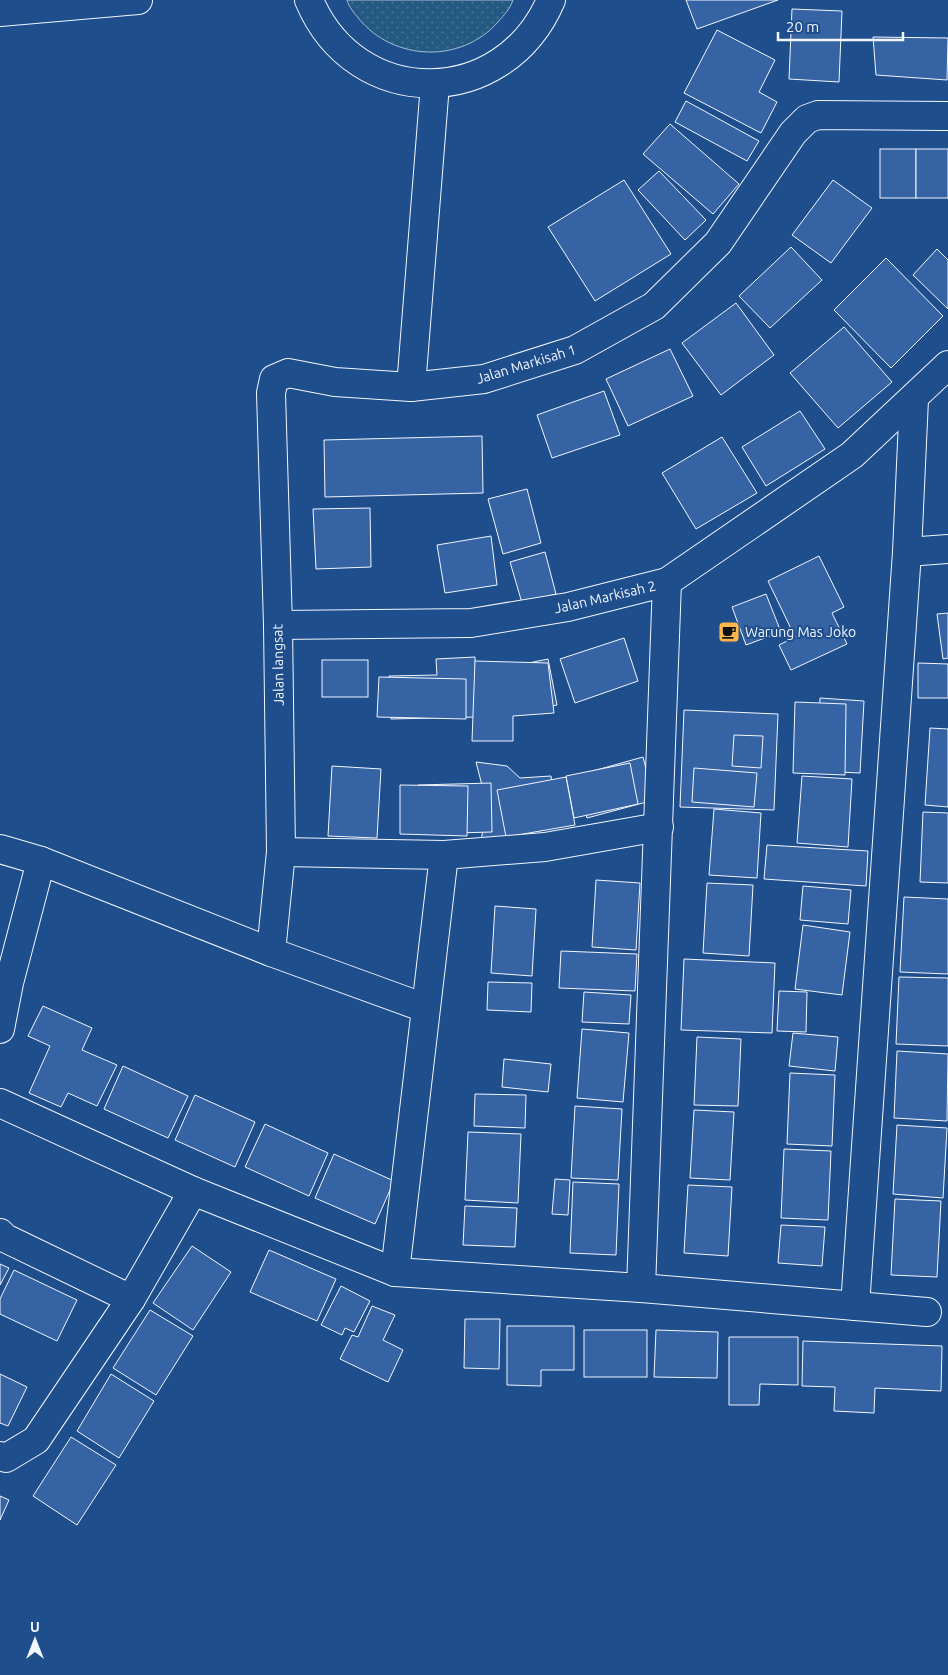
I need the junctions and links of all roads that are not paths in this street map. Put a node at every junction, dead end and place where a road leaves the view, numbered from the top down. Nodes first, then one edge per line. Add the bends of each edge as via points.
1 (138, 0) edge
2 (309, 0) edge
3 (551, 0) edge
4 (0, 12) edge
5 (435, 84) junction
6 (948, 116) edge
7 (948, 365) edge
8 (274, 379) joint
9 (411, 387) junction
10 (914, 399) junction
11 (948, 549) edge
12 (907, 552) junction
13 (667, 582) junction
14 (278, 626) junction
15 (659, 827) junction
16 (0, 849) edge
17 (281, 852) junction
18 (444, 855) junction
19 (40, 861) junction
20 (271, 952) junction
21 (424, 1008) junction
22 (0, 1029) edge
23 (0, 1103) edge
24 (193, 1192) junction
25 (0, 1233) edge
26 (395, 1272) junction
27 (640, 1288) junction
28 (131, 1299) junction
29 (855, 1306) junction
30 (927, 1312) dead end
31 (0, 1456) edge

1 - 4 street
2 - 5 street via 326,32 364,66 386,76
3 - 5 street via 542,21 522,46 497,66 467,79
5 - 9 street
6 - 9 street, Jalan Markisah 1 via 830,114 807,119 718,243 654,306 575,350 484,379
7 - 10 street, Jalan Markisah 2
8 - 9 street, Jalan Markisah 1 via 288,373 335,382
8 - 14 street, Jalan langsat via 271,392
10 - 12 street
10 - 13 street, Jalan Markisah 2 via 852,456
11 - 12 street
12 - 29 street
13 - 14 street, Jalan Markisah 2 via 568,607 471,623
13 - 15 street
14 - 17 street, Jalan langsat
15 - 18 street via 545,847
15 - 27 street
16 - 19 street
17 - 18 street
17 - 20 street, Jalan langsat
18 - 21 street
19 - 20 street
19 - 22 street
20 - 21 street
21 - 26 street
23 - 24 street
24 - 26 street
24 - 28 street
25 - 28 street
26 - 27 street
27 - 29 street
28 - 31 street via 36,1440 6,1458
29 - 30 street

